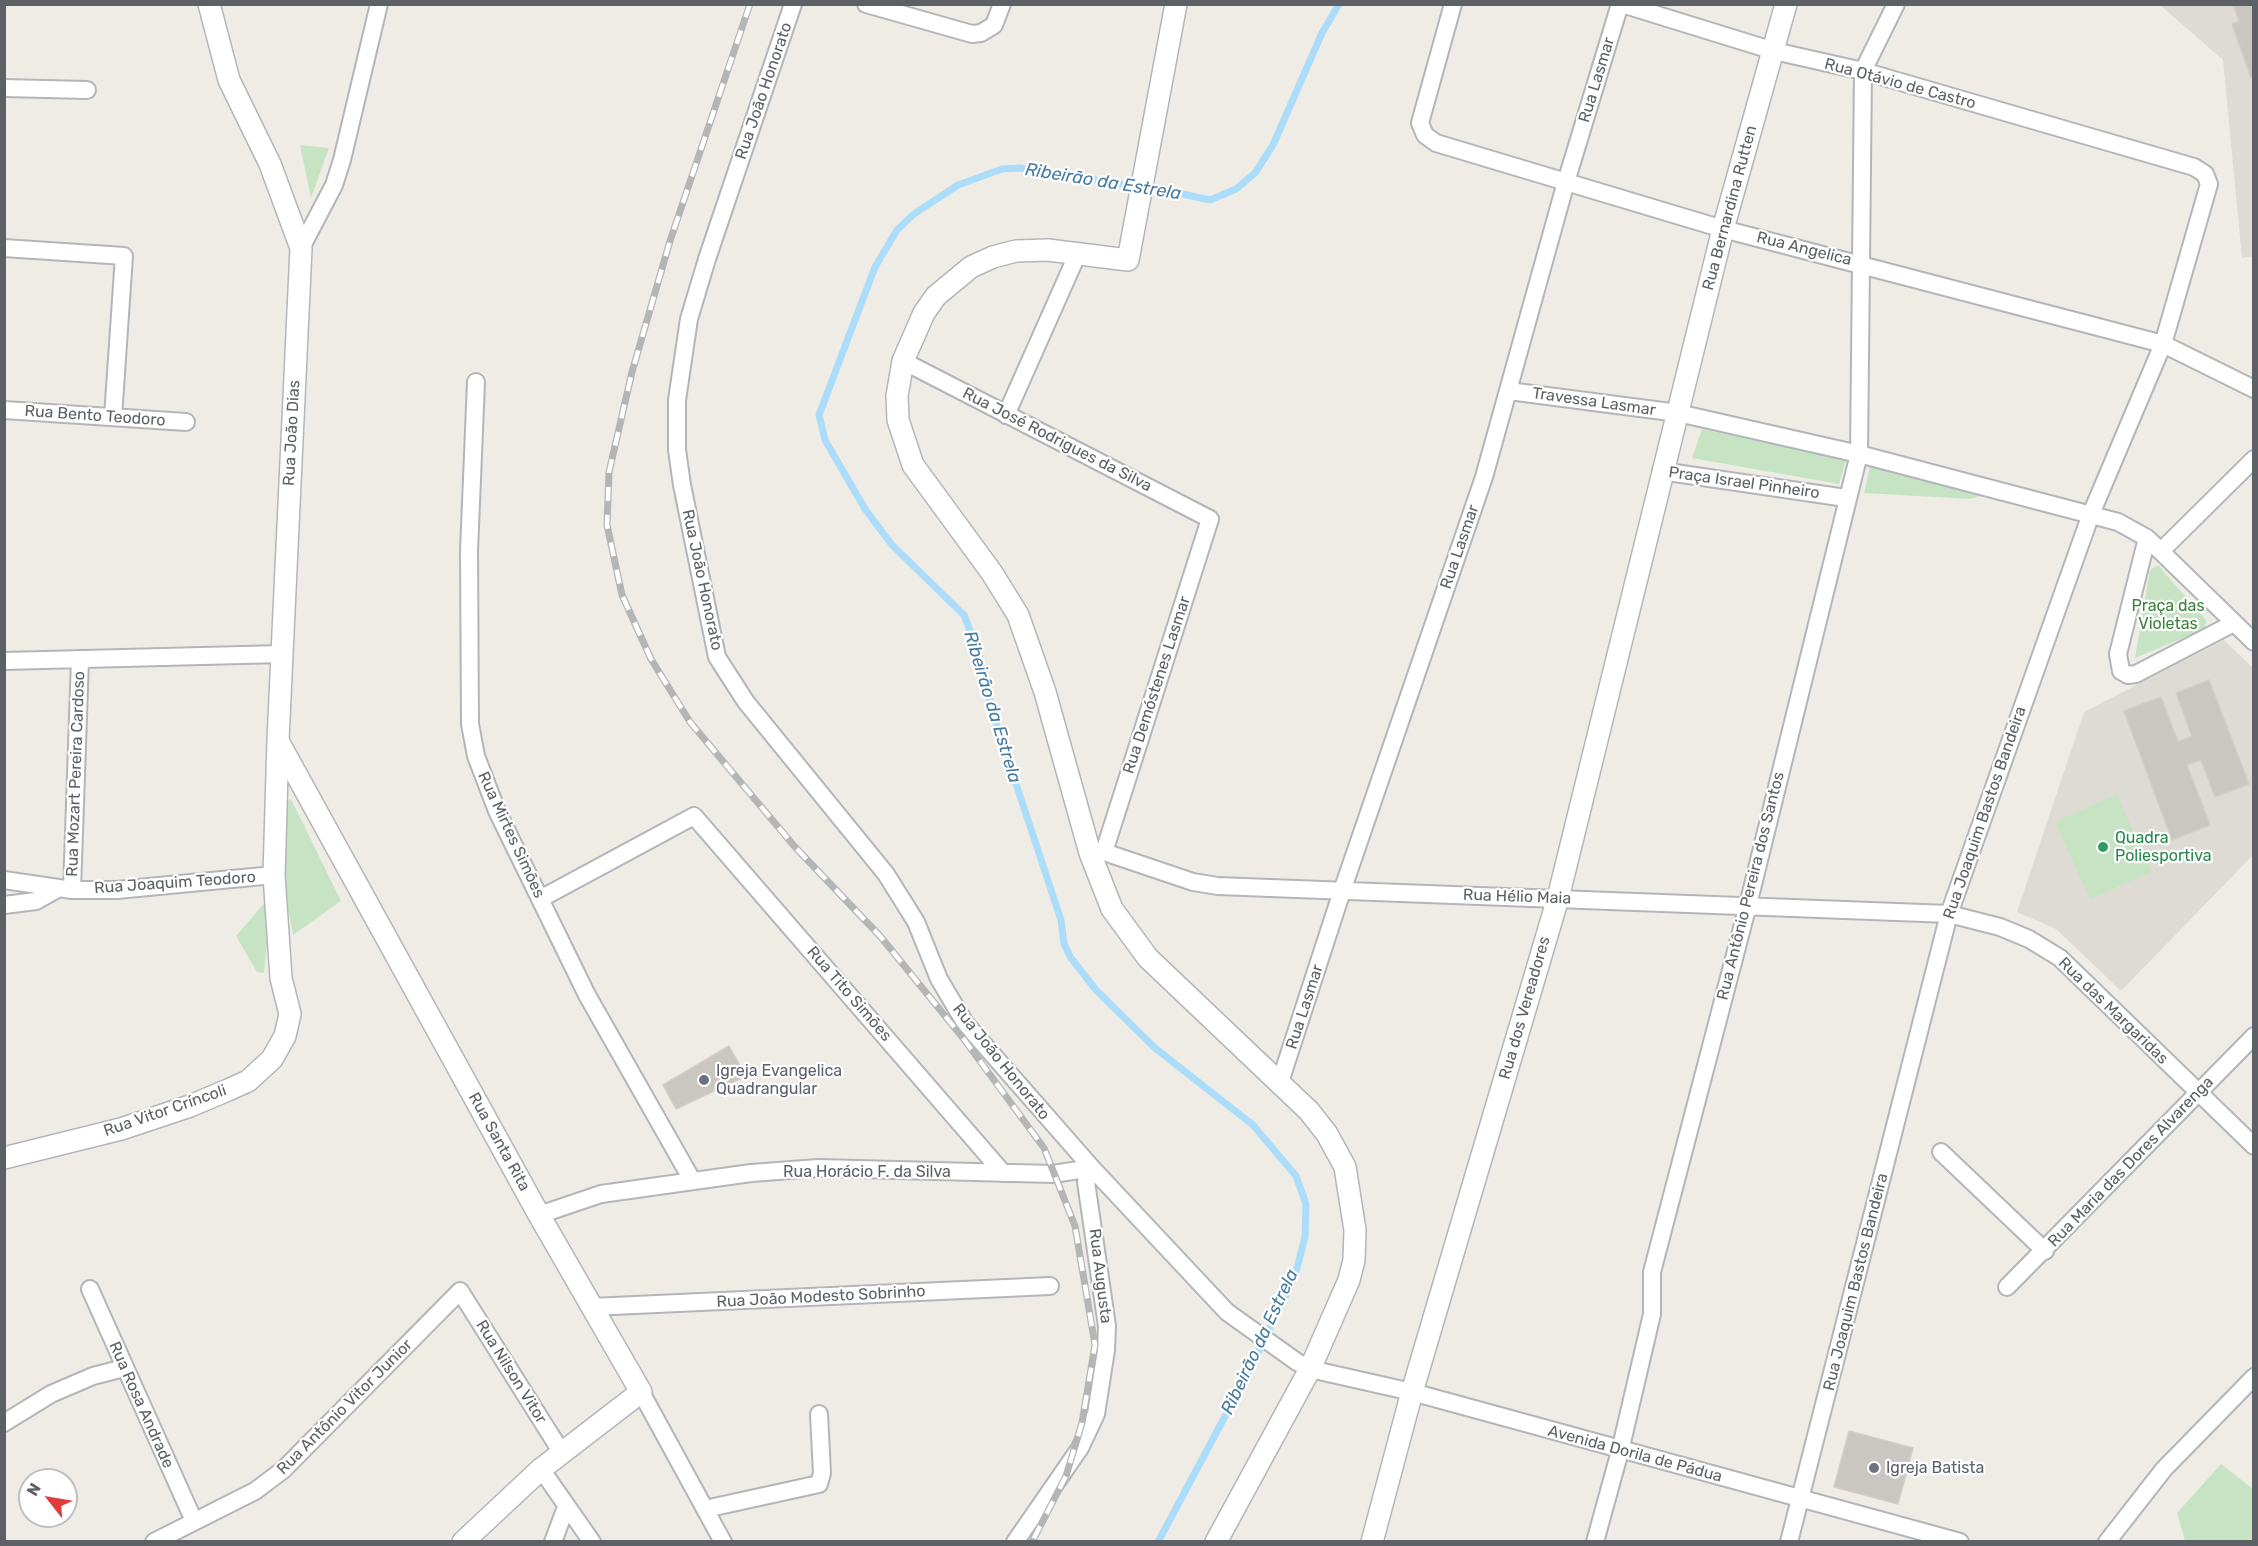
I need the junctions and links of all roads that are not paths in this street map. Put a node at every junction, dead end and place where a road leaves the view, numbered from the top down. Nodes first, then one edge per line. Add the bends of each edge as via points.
1 (209, 4) edge
2 (379, 4) edge
3 (793, 4) edge
4 (866, 4) edge
5 (1002, 4) edge
6 (1176, 4) edge
7 (1453, 4) edge
8 (1621, 4) edge
9 (1786, 4) edge
10 (1896, 4) edge
11 (1774, 51) junction
12 (1863, 71) junction
13 (4, 88) edge
14 (87, 90) dead end
15 (2177, 164) joint
16 (1566, 182) junction
17 (1722, 229) junction
18 (4, 248) edge
19 (301, 248) junction
20 (1078, 253) junction
21 (1863, 264) junction
22 (2163, 344) junction
23 (903, 361) junction
24 (476, 382) dead end
25 (2253, 389) edge
26 (1509, 391) junction
27 (4, 410) edge
28 (1678, 413) junction
29 (1006, 416) junction
30 (113, 417) junction
31 (186, 422) dead end
32 (1859, 454) junction
33 (2253, 459) edge
34 (1661, 471) junction
35 (1846, 498) junction
36 (2091, 513) junction
37 (1210, 519) joint
38 (2147, 538) junction
39 (2161, 550) junction
40 (2234, 623) junction
41 (2253, 642) edge
42 (282, 654) junction
43 (80, 659) junction
44 (4, 661) edge
45 (278, 740) junction
46 (1097, 853) junction
47 (274, 875) junction
48 (4, 880) edge
49 (66, 889) junction
50 (1342, 891) junction
51 (1558, 898) junction
52 (540, 899) junction
53 (4, 905) edge
54 (1748, 905) junction
55 (1949, 914) junction
56 (2253, 1036) edge
57 (1280, 1082) junction
58 (2198, 1093) junction
59 (2253, 1146) edge
60 (1941, 1152) dead end
61 (4, 1158) edge
62 (1092, 1168) junction
63 (1003, 1173) junction
64 (692, 1180) junction
65 (539, 1215) junction
66 (2045, 1251) junction
67 (1050, 1286) dead end
68 (2007, 1287) dead end
69 (90, 1288) dead end
70 (460, 1291) joint
71 (591, 1307) junction
72 (1304, 1366) junction
73 (124, 1368) junction
74 (2253, 1377) edge
75 (641, 1392) junction
76 (1412, 1392) junction
77 (819, 1414) dead end
78 (4, 1423) edge
79 (1620, 1451) junction
80 (562, 1453) junction
81 (541, 1469) junction
82 (1802, 1498) junction
83 (566, 1507) junction
84 (705, 1509) junction
85 (194, 1521) junction
86 (154, 1542) edge
87 (464, 1542) edge
88 (553, 1542) edge
89 (592, 1542) edge
90 (723, 1542) edge
91 (1015, 1542) edge
92 (1216, 1542) edge
93 (1372, 1542) edge
94 (1595, 1542) edge
95 (1790, 1542) edge
96 (1960, 1542) edge
97 (2107, 1542) edge

1 - 19 street via 229,80 270,164
2 - 19 street, Rua João Dias via 334,185
3 - 62 street, Rua João Honorato via 707,259 681,361 677,450 714,645 725,671 746,702 895,888 965,1023
4 - 5 street via 961,32 981,33 998,18
6 - 20 street via 1128,260
7 - 16 street, Rua Angelica via 1420,123 1425,135 1448,147
8 - 11 street, Rua Otávio de Castro
8 - 16 street, Rua Lasmar
9 - 11 street, Rua Bernardina Rutten
10 - 12 street
11 - 12 street, Rua Otávio de Castro
11 - 17 street, Rua Bernardina Rutten
12 - 15 street, Rua Otávio de Castro
12 - 21 street
13 - 14 street
15 - 22 street, Rua Joaquim Bastos Bandeira via 2200,170 2209,184
16 - 17 street, Rua Angelica
16 - 26 street, Rua Lasmar
17 - 21 street, Rua Angelica
17 - 28 street, Rua Bernardina Rutten
18 - 30 street via 124,256
19 - 42 street, Rua João Dias
20 - 23 street via 1016,251 971,267 930,304
20 - 29 street
21 - 22 street, Rua Angelica
21 - 32 street
22 - 25 street, Rua Angelica
22 - 36 street, Rua Joaquim Bastos Bandeira
23 - 29 street, Rua José Rodrigues da Silva
23 - 46 street via 897,396 903,441 913,465 1018,615
24 - 52 street, Rua Mirtes Simões via 469,552 470,723 485,784
26 - 28 street, Travessa Lasmar
26 - 50 street, Rua Lasmar via 1484,477
27 - 30 street, Rua Bento Teodoro
28 - 32 street
28 - 34 street, Praça Israel Pinheiro
29 - 37 street, Rua José Rodrigues da Silva
30 - 31 street, Rua Bento Teodoro
32 - 35 street
32 - 36 street
33 - 39 street
34 - 35 street, Praça Israel Pinheiro
34 - 51 street, Rua dos Vereadores
35 - 54 street, Rua Antônio Pereira dos Santos
36 - 38 street via 2136,529
36 - 55 street, Rua Joaquim Bastos Bandeira
37 - 46 street, Rua Demóstenes Lasmar
38 - 39 street
38 - 40 street via 2118,654 2121,671 2136,675
39 - 40 street
40 - 41 street
42 - 43 street
42 - 45 street, Rua João Dias
43 - 44 street
43 - 49 street, Rua Mozart Pereira Cardoso
45 - 47 street, Rua João Dias
45 - 65 street, Rua Santa Rita
46 - 50 street, Rua Hélio Maia via 1202,884
46 - 57 street via 1112,909 1128,935 1195,1005
47 - 49 street, Rua Joaquim Teodoro via 117,890
47 - 61 street, Rua Vitor Críncoli via 281,978 290,1014 285,1036 272,1059 248,1081 190,1106
48 - 49 street, Rua Joaquim Teodoro
49 - 53 street via 36,901
50 - 51 street, Rua Hélio Maia
50 - 57 street, Rua Lasmar
51 - 54 street, Rua Hélio Maia
51 - 76 street, Rua dos Vereadores
52 - 63 street, Rua Tito Simões via 694,816
52 - 64 street, Rua Mirtes Simões via 587,995
54 - 55 street, Rua Hélio Maia
54 - 79 street, Rua Antônio Pereira dos Santos via 1652,1272 1652,1314
55 - 58 street, Rua das Margaridas via 2000,927 2060,958
55 - 82 street, Rua Joaquim Bastos Bandeira
56 - 58 street, Rua Maria das Dores Alvarenga
57 - 72 street via 1327,1134 1345,1167 1355,1230 1349,1280
58 - 59 street, Rua das Margaridas
58 - 66 street, Rua Maria das Dores Alvarenga
60 - 66 street
62 - 63 street, Rua Horácio F. da Silva via 1053,1174
62 - 72 street, Rua João Honorato via 1227,1312
62 - 91 street, Rua Augusta via 1086,1182 1107,1326 1096,1414 1080,1448
63 - 64 street, Rua Horácio F. da Silva via 818,1168
64 - 65 street, Rua Horácio F. da Silva via 601,1194
65 - 71 street, Rua Santa Rita
66 - 68 street, Rua Maria das Dores Alvarenga
67 - 71 street, Rua João Modesto Sobrinho
69 - 73 street, Rua Rosa Andrade
70 - 80 street, Rua Nilson Vitor
70 - 85 street, Rua Antônio Vitor Junior via 283,1470 255,1491
71 - 75 street, Rua Santa Rita
72 - 76 street, Avenida Dorila de Pádua
72 - 92 street
73 - 78 street via 51,1394
73 - 85 street, Rua Rosa Andrade
74 - 97 street via 2164,1469
75 - 80 street
75 - 84 street, Rua Santa Rita
76 - 79 street, Avenida Dorila de Pádua
76 - 93 street, Rua dos Vereadores
77 - 84 street via 819,1484
79 - 82 street, Avenida Dorila de Pádua
79 - 94 street, Rua Antônio Pereira dos Santos
80 - 81 street
81 - 83 street
81 - 87 street
82 - 95 street, Rua Joaquim Bastos Bandeira
82 - 96 street, Avenida Dorila de Pádua
83 - 88 street
83 - 89 street
84 - 90 street, Rua Santa Rita
85 - 86 street, Rua Antônio Vitor Junior

